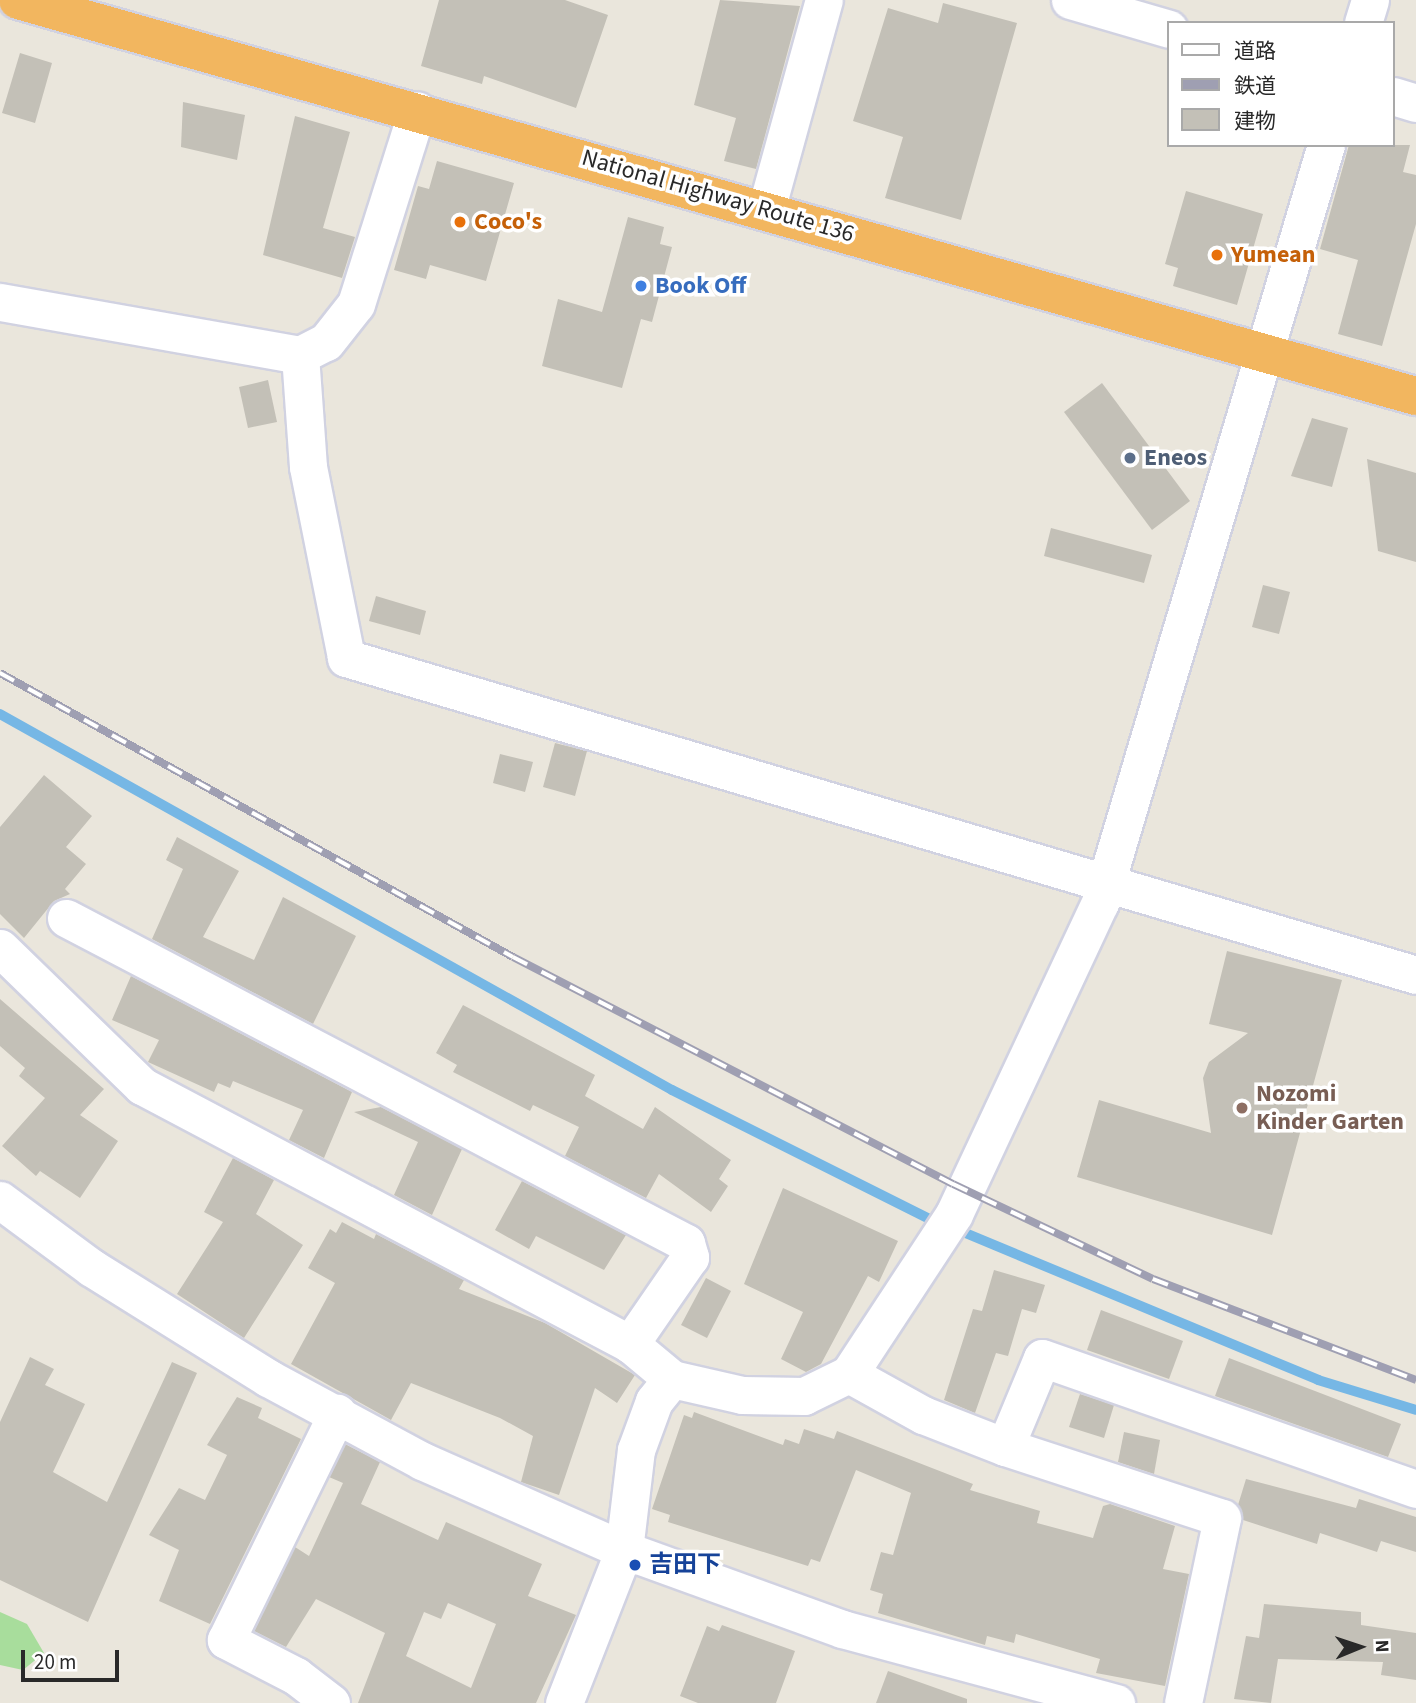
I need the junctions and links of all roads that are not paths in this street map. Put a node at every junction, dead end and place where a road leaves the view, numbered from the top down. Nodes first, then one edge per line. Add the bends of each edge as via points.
1 (18, 0) edge
2 (824, 0) edge
3 (1070, 0) edge
4 (1370, 0) edge
5 (1364, 21) edge
6 (1168, 29) edge
7 (1395, 97) edge
8 (1416, 103) edge
9 (417, 110) junction
10 (1325, 147) edge
11 (766, 210) junction
12 (0, 302) edge
13 (1263, 352) junction
14 (300, 355) junction
15 (1416, 396) edge
16 (1106, 884) junction
17 (66, 918) dead end
18 (0, 948) edge
19 (1416, 975) edge
20 (0, 1200) edge
21 (629, 1344) junction
22 (849, 1374) junction
23 (672, 1379) junction
24 (337, 1413) junction
25 (1004, 1447) junction
26 (1416, 1489) edge
27 (624, 1550) junction
28 (331, 1703) edge
29 (564, 1703) edge
30 (1116, 1703) edge
31 (1183, 1703) edge

1 - 9 highway, National Highway Route 136
2 - 11 street
3 - 6 street
4 - 5 street
7 - 8 street
9 - 11 highway, National Highway Route 136
9 - 14 street via 356,304 326,342
10 - 13 street
11 - 13 highway, National Highway Route 136
12 - 14 street
13 - 15 highway, National Highway Route 136
13 - 16 street
14 - 16 street via 308,467 346,658
16 - 19 street
16 - 22 street via 954,1214
17 - 21 street via 686,1243 690,1257
18 - 21 street via 142,1086
20 - 24 street via 104,1275 268,1378
21 - 23 street
22 - 23 street via 793,1396 742,1395
22 - 25 street via 923,1415
23 - 27 street via 642,1418
24 - 27 street via 422,1461
24 - 28 street via 226,1640 296,1676
25 - 26 street via 1042,1358
25 - 31 street via 1222,1518
27 - 29 street
27 - 30 street via 842,1629

